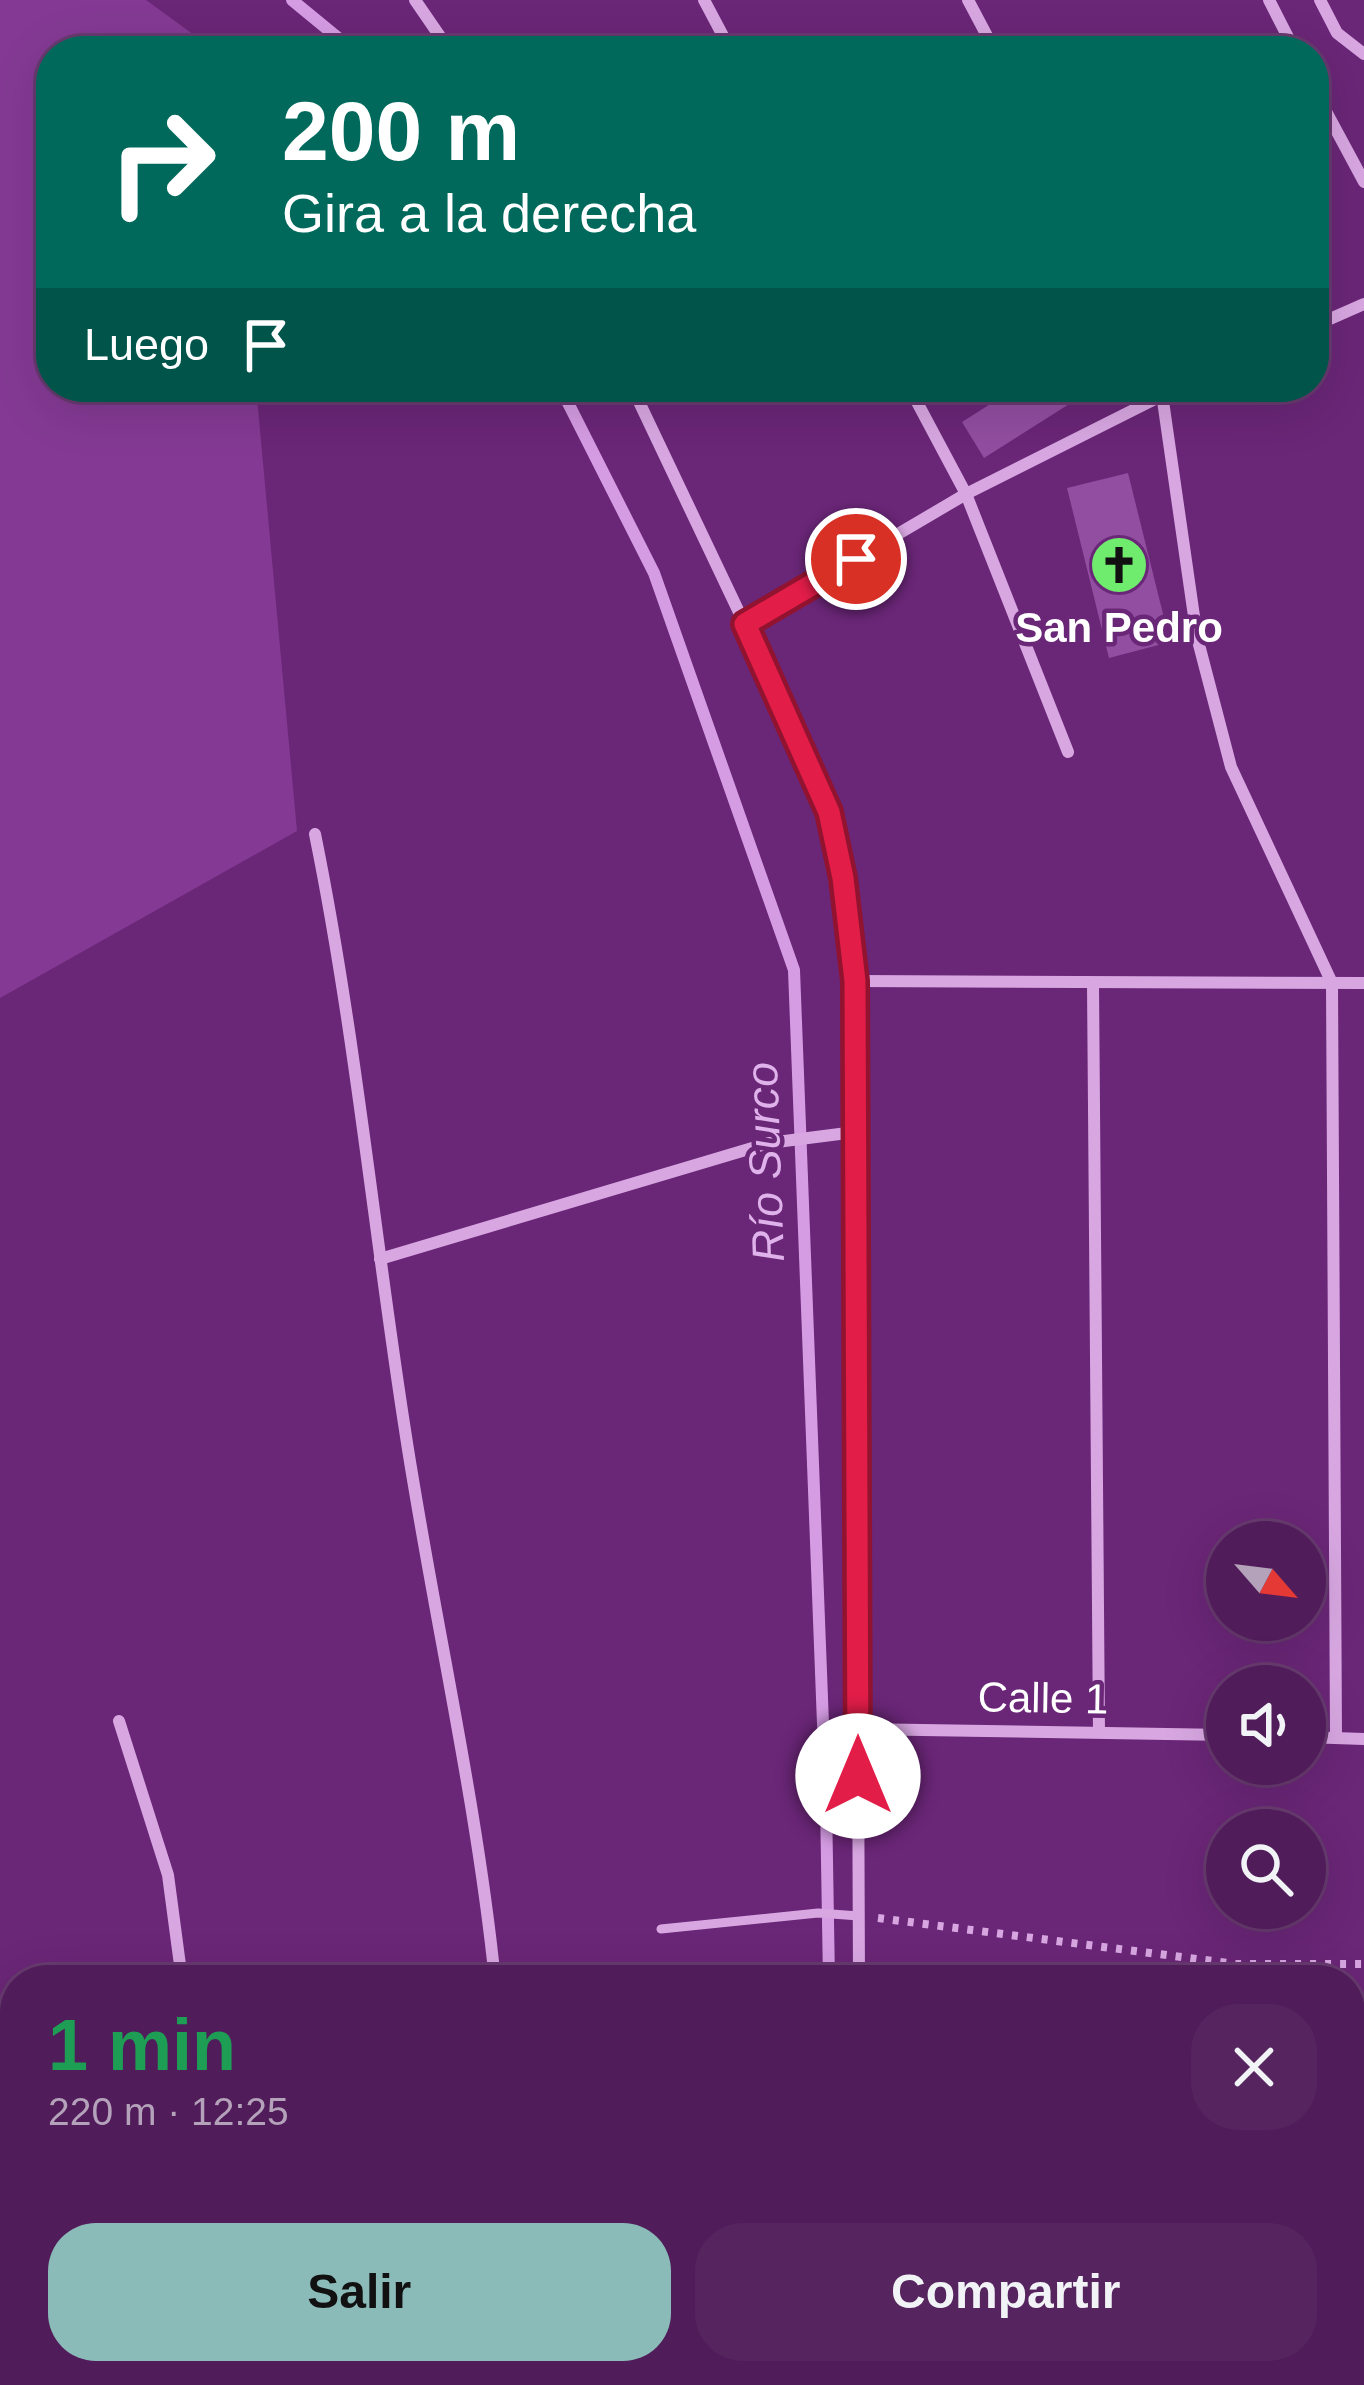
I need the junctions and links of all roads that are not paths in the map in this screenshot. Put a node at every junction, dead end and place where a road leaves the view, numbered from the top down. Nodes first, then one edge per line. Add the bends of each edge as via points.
1 (416, 0) edge
2 (704, 0) edge
3 (968, 0) edge
4 (1269, 0) edge
5 (1320, 0) edge
6 (440, 36) edge
7 (723, 36) edge
8 (987, 36) edge
9 (1287, 36) edge
10 (1364, 54) edge
11 (1329, 117) edge
12 (1364, 182) edge
13 (1364, 304) edge
14 (1329, 319) edge
15 (639, 402) edge
16 (917, 402) edge
17 (1140, 402) edge
18 (1163, 402) edge
19 (966, 494) junction
20 (745, 624) junction
21 (1069, 752) dead end
22 (315, 835) dead end
23 (855, 981) junction
24 (1094, 983) junction
25 (1332, 983) junction
26 (1364, 983) edge
27 (855, 1132) junction
28 (380, 1258) junction
29 (119, 1721) dead end
30 (858, 1730) junction
31 (1099, 1732) junction
32 (1206, 1735) edge
33 (1326, 1738) edge
34 (1336, 1738) junction
35 (1364, 1739) edge
36 (859, 1916) junction
37 (661, 1928) dead end
38 (180, 1965) edge
39 (493, 1965) edge
40 (859, 1965) edge

1 - 6 street
2 - 7 street
3 - 8 street
4 - 9 street
5 - 10 street via 1336,33
11 - 12 street
13 - 14 street
15 - 20 street
16 - 19 street
17 - 19 street
18 - 25 street via 1197,637 1231,767
19 - 20 street
19 - 21 street
20 - 23 street via 829,812
22 - 28 street
23 - 24 street
23 - 27 street
24 - 25 street
24 - 31 street
25 - 26 street
25 - 34 street
27 - 28 street via 784,1140
27 - 30 street
28 - 39 street
29 - 38 street via 168,1875
30 - 31 street, Calle 1
30 - 36 street
31 - 32 street, Calle 1
33 - 34 street
34 - 35 street
36 - 37 lane
36 - 40 street

